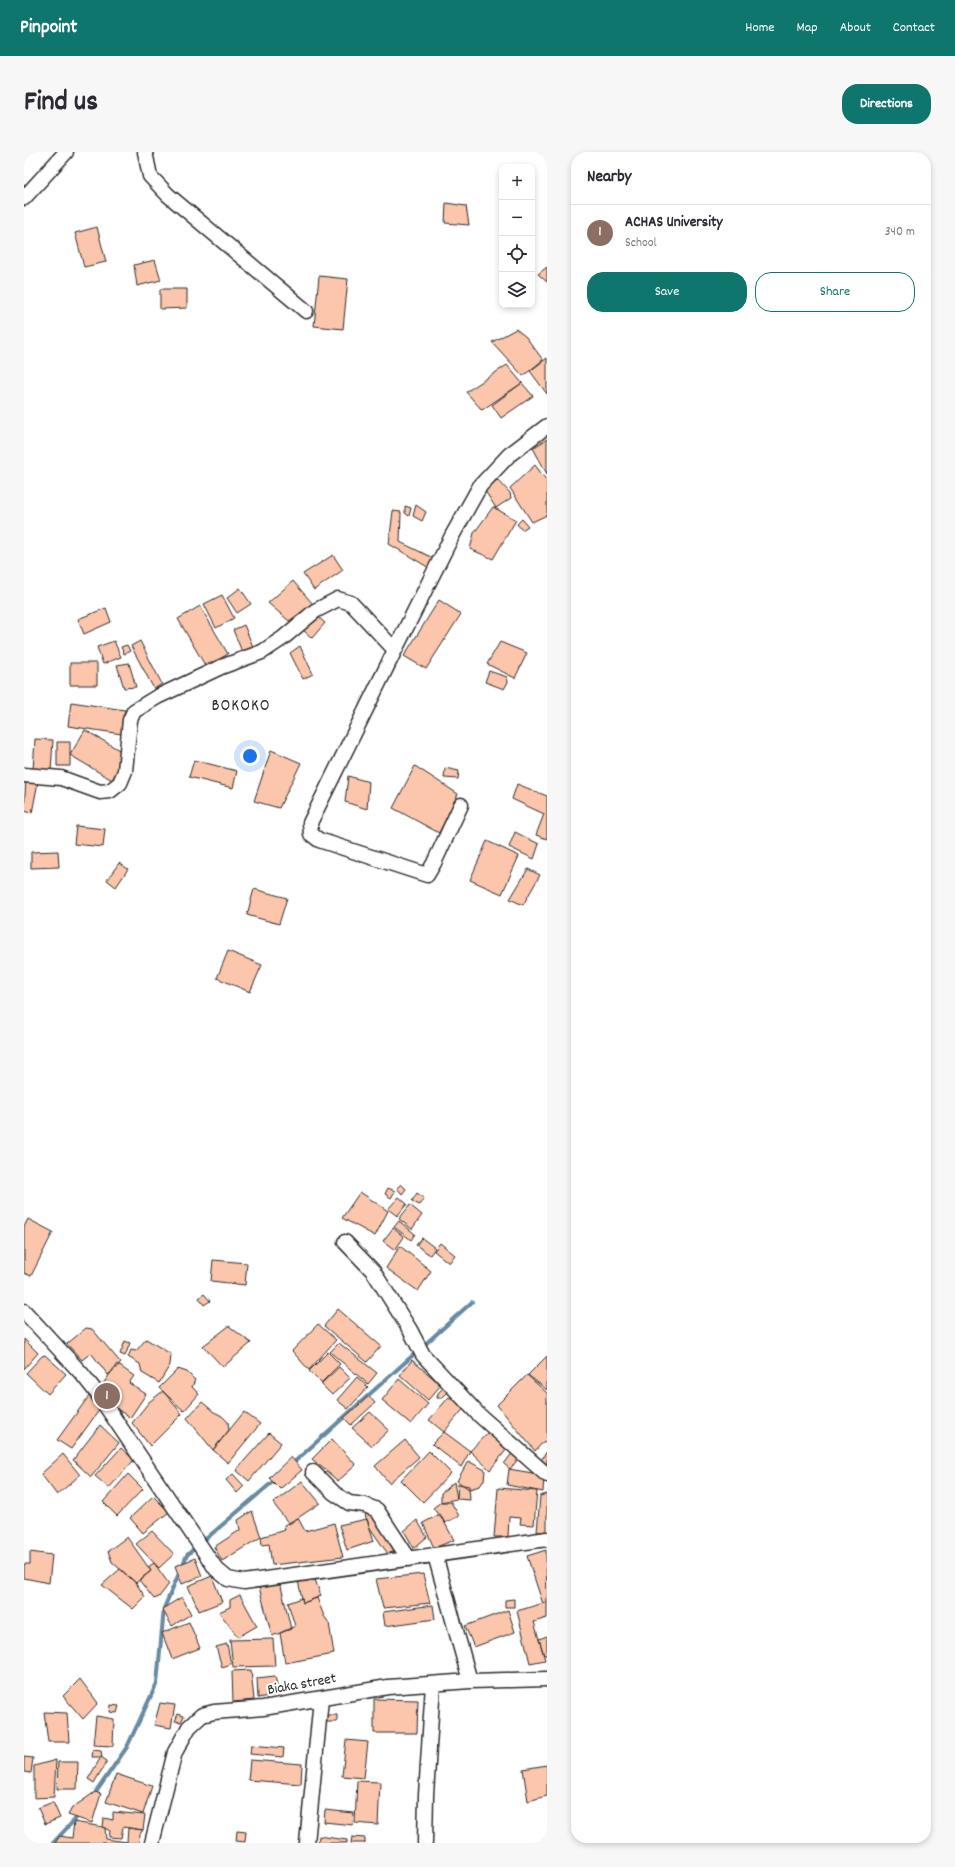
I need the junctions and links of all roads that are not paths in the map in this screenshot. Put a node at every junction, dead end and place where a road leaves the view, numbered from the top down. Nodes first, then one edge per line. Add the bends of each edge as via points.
1 (66, 152) edge
2 (145, 152) edge
3 (24, 198) edge
4 (306, 311) dead end
5 (547, 426) edge
6 (395, 650) junction
7 (24, 776) edge
8 (461, 805) dead end
9 (345, 1242) dead end
10 (24, 1311) edge
11 (313, 1472) dead end
12 (547, 1475) edge
13 (547, 1539) edge
14 (436, 1555) junction
15 (409, 1559) junction
16 (547, 1679) edge
17 (470, 1681) junction
18 (433, 1684) junction
19 (321, 1699) junction
20 (152, 1843) edge
21 (307, 1843) edge
22 (425, 1843) edge

1 - 3 street
2 - 4 street via 150,176 168,195
5 - 6 street via 509,455 480,486
6 - 7 street via 350,603 338,599 315,611 262,652 221,667 157,696 134,711 130,720 126,771 120,783 110,791 100,792 61,778
6 - 8 street via 310,824 311,834 319,840 427,875
9 - 12 street via 373,1271 423,1355 478,1414
10 - 15 street via 97,1393 216,1569 228,1579 244,1582
11 - 15 street via 334,1493 349,1503 377,1510
13 - 14 street
14 - 15 street
14 - 17 street
16 - 17 street, Biaka street
17 - 18 street, Biaka street
18 - 19 street, Biaka street via 388,1687
18 - 22 street
19 - 20 street, Biaka street via 214,1712 202,1716 188,1728 175,1752
19 - 21 street

